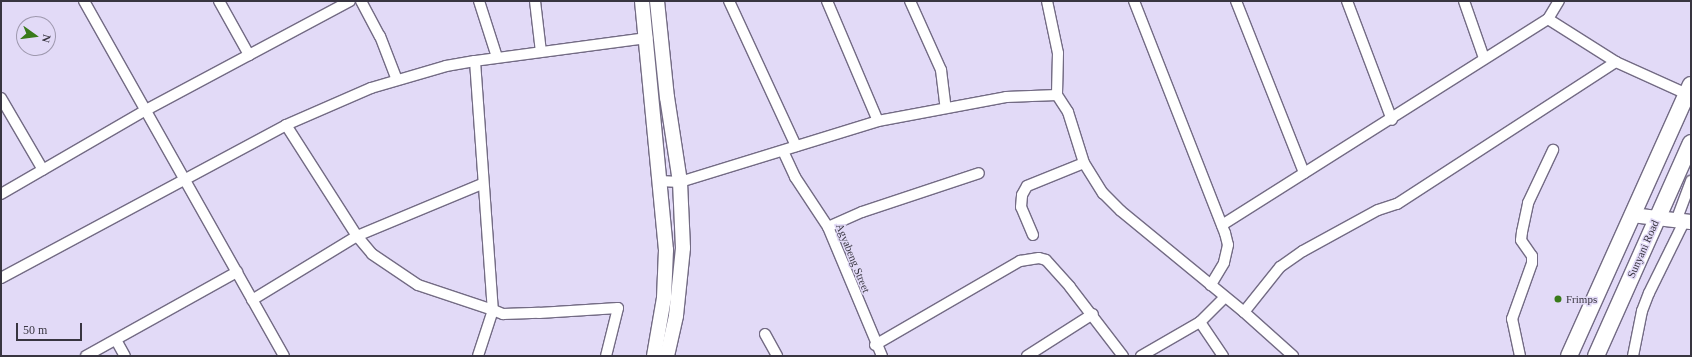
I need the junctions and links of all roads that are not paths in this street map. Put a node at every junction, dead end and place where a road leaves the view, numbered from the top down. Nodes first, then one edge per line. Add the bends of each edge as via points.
1 (84, 1) edge
2 (219, 1) edge
3 (350, 1) edge
4 (361, 1) edge
5 (479, 1) edge
6 (535, 1) edge
7 (642, 1) edge
8 (657, 1) edge
9 (729, 1) edge
10 (827, 1) edge
11 (910, 1) edge
12 (1047, 1) edge
13 (1134, 1) edge
14 (1236, 1) edge
15 (1347, 1) edge
16 (1464, 1) edge
17 (1559, 1) edge
18 (1548, 19) junction
19 (647, 38) junction
20 (542, 52) junction
21 (249, 55) junction
22 (498, 57) junction
23 (1484, 58) junction
24 (475, 61) junction
25 (1616, 62) junction
26 (397, 80) junction
27 (1689, 90) edge
28 (1057, 95) junction
29 (1, 98) edge
30 (946, 108) junction
31 (146, 110) junction
32 (1392, 120) junction
33 (878, 121) junction
34 (286, 125) junction
35 (1691, 143) edge
36 (796, 146) junction
37 (1553, 150) dead end
38 (783, 151) junction
39 (1084, 164) junction
40 (43, 170) junction
41 (979, 173) dead end
42 (1304, 173) junction
43 (1691, 181) edge
44 (184, 182) junction
45 (660, 182) junction
46 (680, 182) junction
47 (482, 184) junction
48 (1, 194) edge
49 (1632, 215) junction
50 (1657, 218) junction
51 (1684, 222) edge
52 (1222, 225) junction
53 (828, 227) junction
54 (1033, 235) dead end
55 (357, 236) junction
56 (237, 272) junction
57 (1, 278) edge
58 (1211, 285) junction
59 (1224, 298) junction
60 (252, 300) junction
61 (493, 310) junction
62 (1244, 312) junction
63 (1093, 314) junction
64 (1200, 322) junction
65 (765, 334) dead end
66 (116, 340) junction
67 (875, 345) junction
68 (86, 356) edge
69 (125, 356) edge
70 (284, 356) edge
71 (478, 356) edge
72 (606, 356) edge
73 (654, 356) edge
74 (667, 356) edge
75 (777, 356) edge
76 (882, 356) edge
77 (1027, 356) edge
78 (1122, 356) edge
79 (1141, 356) edge
80 (1224, 356) edge
81 (1293, 356) edge
82 (1520, 356) edge
83 (1569, 356) edge
84 (1596, 356) edge
85 (1632, 356) edge

1 - 31 street
2 - 21 street
3 - 21 street
4 - 26 street via 380,36
5 - 22 street
6 - 20 street
7 - 19 street
8 - 46 street via 667,97
9 - 36 street
10 - 33 street
11 - 30 street via 941,70
12 - 28 street via 1058,53
13 - 52 street
14 - 42 street
15 - 32 street
16 - 23 street
17 - 18 street
18 - 23 street
18 - 25 street
19 - 20 street
19 - 45 street
20 - 22 street
21 - 31 street
22 - 24 street
23 - 32 street
24 - 26 street
24 - 47 street
25 - 27 street
25 - 62 street via 1397,204 1378,210 1303,251 1280,267
26 - 34 street
27 - 49 main road
28 - 30 street via 1006,97
28 - 39 street via 1068,112
29 - 40 street
30 - 33 street
31 - 40 street
31 - 44 street
32 - 42 street
33 - 36 street
34 - 44 street
34 - 55 street
35 - 50 main road, Sunyani Road
36 - 38 street
37 - 82 street via 1528,203 1522,232 1522,240 1532,256 1532,263 1512,319
38 - 46 street
38 - 53 street, Agyabeng Street via 795,177
39 - 54 street via 1027,186 1020,207
39 - 58 street via 1103,193 1121,211
40 - 48 street
41 - 53 street via 862,212
42 - 52 street
43 - 51 street
44 - 56 street
44 - 57 street
45 - 46 street
45 - 73 street via 666,273 659,338
46 - 74 street via 682,267 676,316
47 - 55 street
47 - 61 street
49 - 50 street
49 - 83 main road
50 - 51 street
50 - 84 main road, Sunyani Road
51 - 85 street via 1642,311
52 - 58 street via 1228,245 1224,263
53 - 67 street, Agyabeng Street
55 - 60 street
55 - 61 street via 372,254 418,285
56 - 60 street
56 - 66 street
58 - 59 street
59 - 62 street
59 - 64 street
60 - 70 street
61 - 71 street
61 - 72 street via 510,314 618,308
62 - 81 street
63 - 67 street via 1046,260 1030,258 1020,261
63 - 77 street
63 - 78 street
64 - 79 street
64 - 80 street
65 - 75 street
66 - 68 street
66 - 69 street
67 - 76 street, Agyabeng Street

